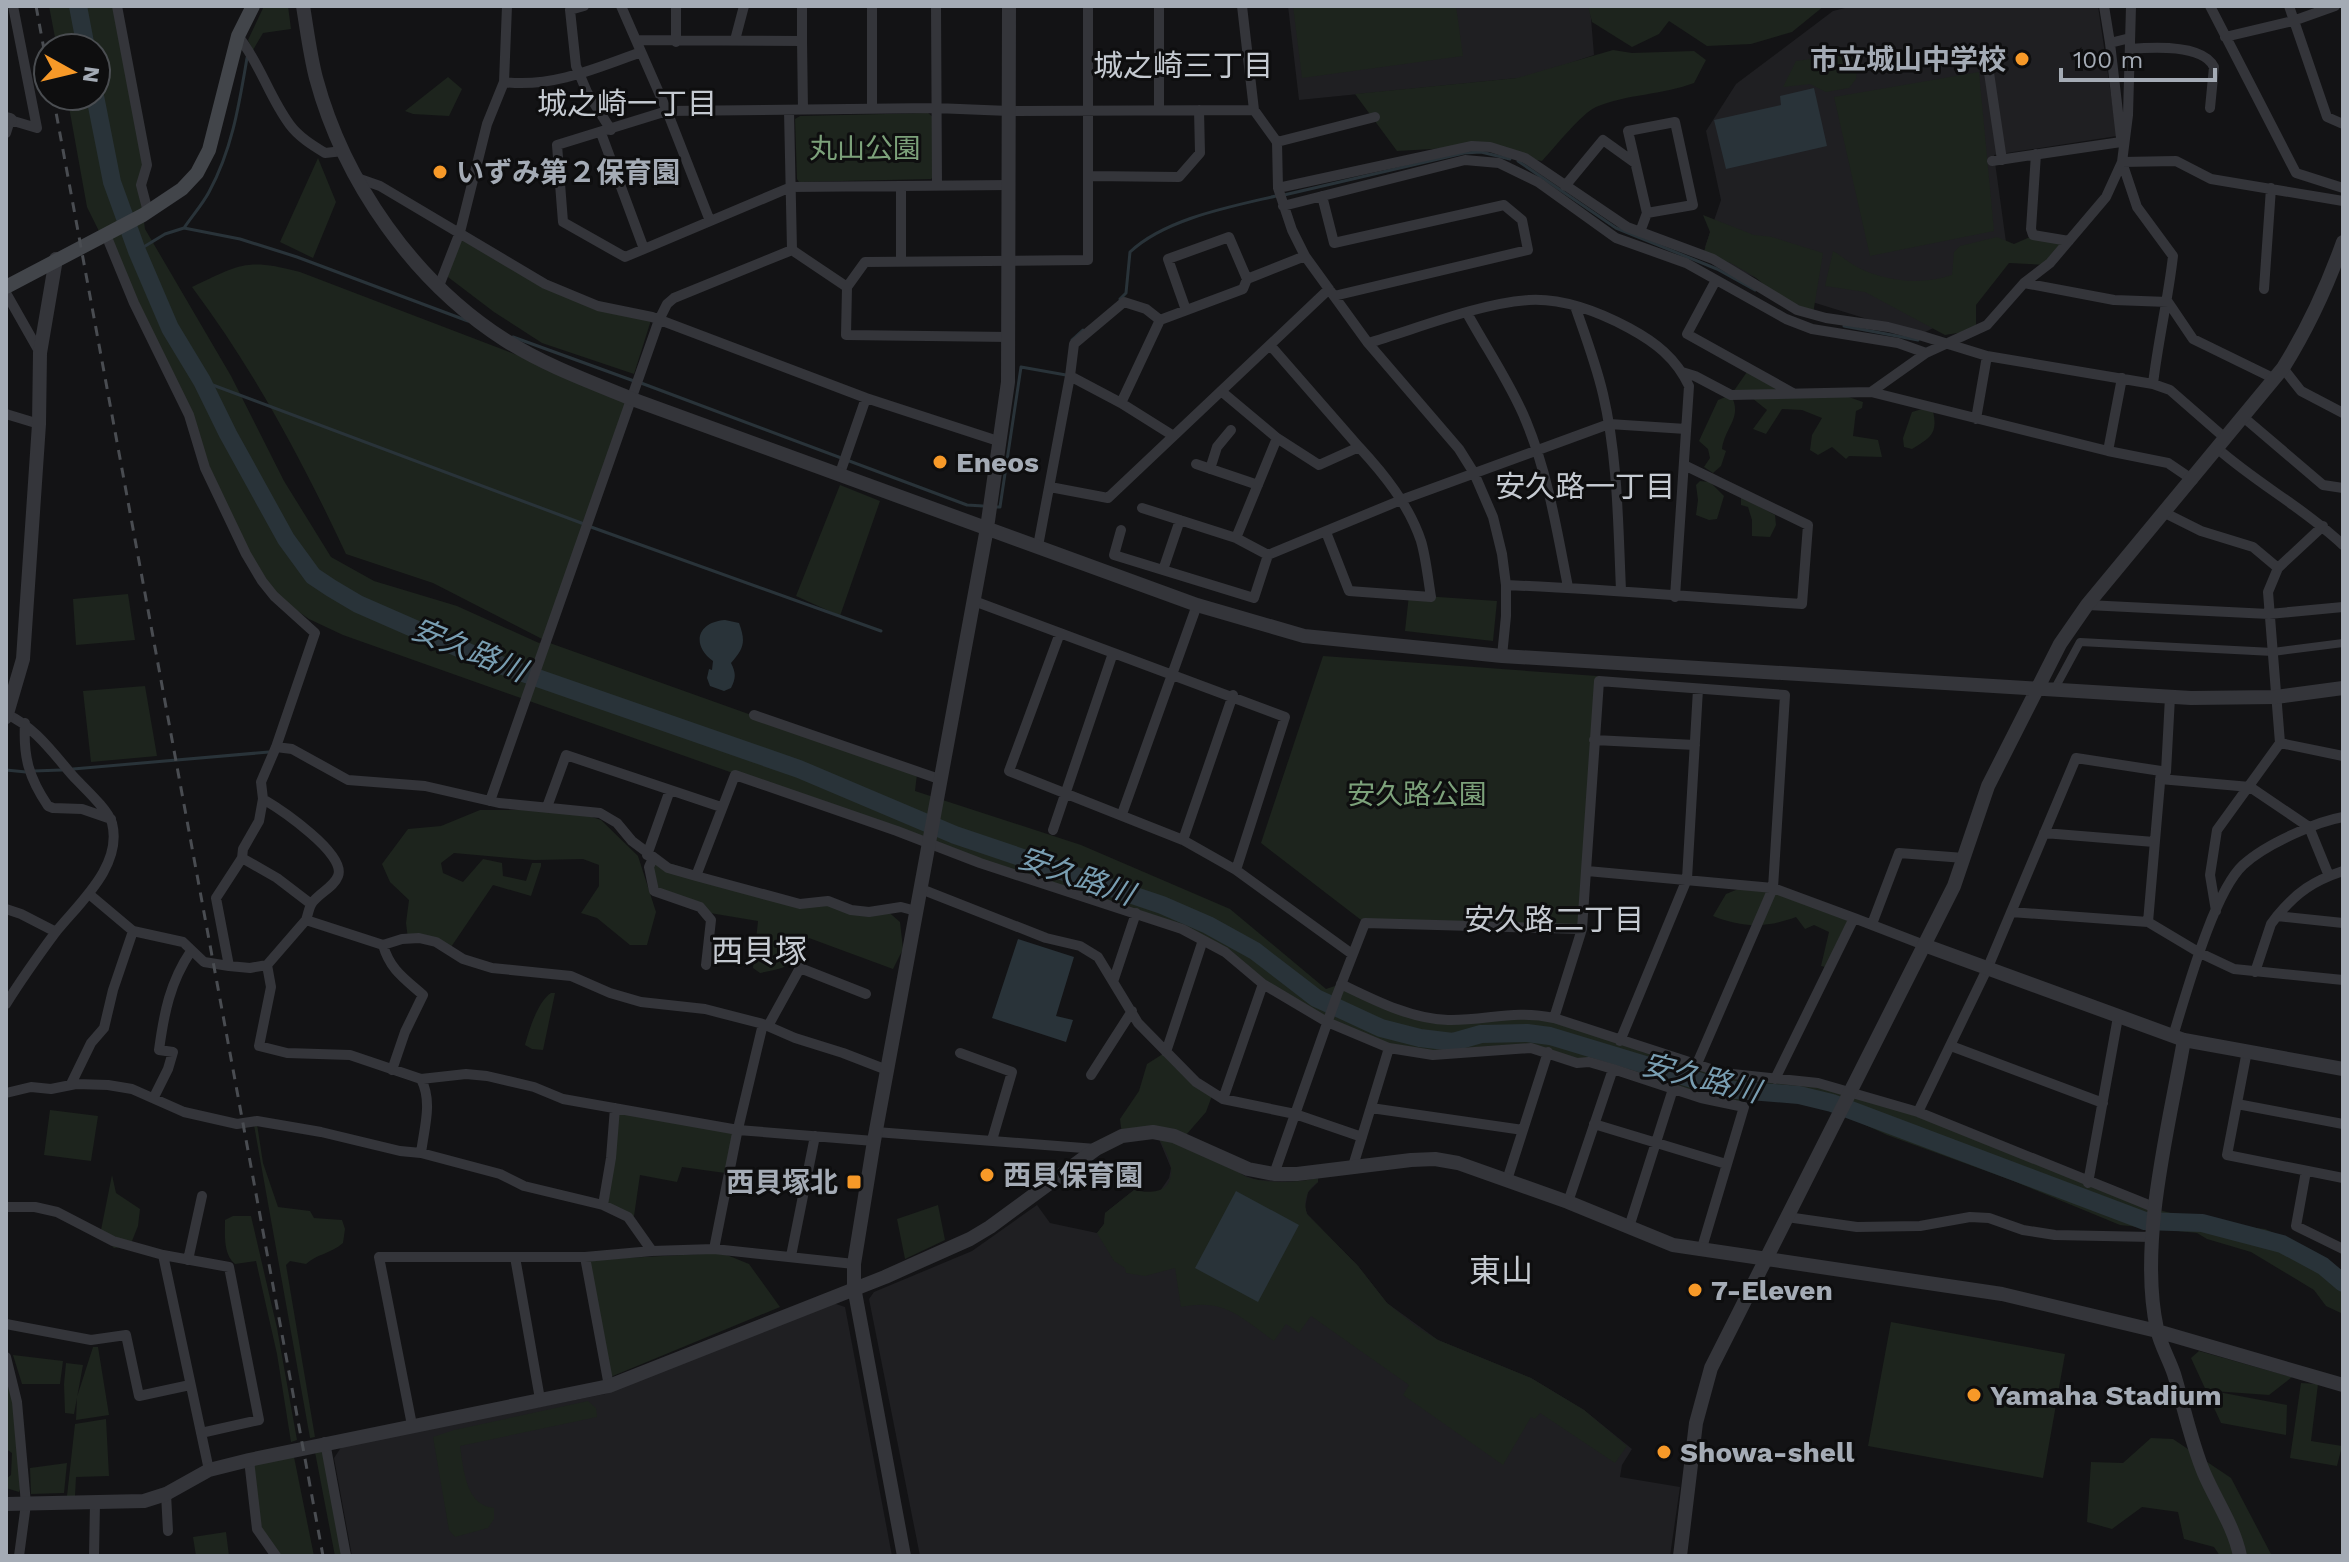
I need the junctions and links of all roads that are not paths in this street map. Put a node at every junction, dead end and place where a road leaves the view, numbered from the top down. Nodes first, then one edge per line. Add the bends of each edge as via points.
1 (13, 6) edge
2 (117, 6) edge
3 (253, 6) edge
4 (303, 6) edge
5 (507, 6) edge
6 (584, 6) edge
7 (621, 6) edge
8 (676, 6) edge
9 (744, 6) edge
10 (802, 6) edge
11 (872, 6) edge
12 (936, 6) edge
13 (1009, 6) edge
14 (1088, 6) edge
15 (1159, 6) edge
16 (1242, 6) edge
17 (2104, 6) edge
18 (2131, 6) edge
19 (2210, 6) edge
20 (2289, 6) edge
21 (2335, 6) edge
22 (2293, 21) junction
23 (238, 36) junction
24 (2225, 37) junction
25 (636, 40) junction
26 (735, 40) junction
27 (802, 41) junction
28 (676, 42) junction
29 (2110, 43) junction
30 (2130, 44) junction
31 (641, 52) junction
32 (1988, 66) dead end
33 (579, 74) junction
34 (504, 82) junction
35 (935, 108) junction
36 (2210, 108) dead end
37 (872, 109) junction
38 (1089, 109) junction
39 (1159, 109) junction
40 (803, 110) junction
41 (1199, 110) junction
42 (1254, 110) junction
43 (667, 111) junction
44 (789, 111) junction
45 (1009, 111) junction
46 (1375, 117) dead end
47 (7, 124) edge
48 (2343, 124) edge
49 (606, 132) junction
50 (1277, 142) junction
51 (2121, 142) junction
52 (343, 151) junction
53 (2036, 154) junction
54 (2122, 162) junction
55 (1635, 163) junction
56 (1089, 176) junction
57 (357, 178) junction
58 (1542, 178) junction
59 (1010, 185) junction
60 (937, 186) junction
61 (1565, 186) junction
62 (791, 187) junction
63 (901, 187) junction
64 (1278, 188) junction
65 (2271, 188) junction
66 (2343, 188) edge
67 (1322, 196) junction
68 (2343, 201) edge
69 (1283, 206) junction
70 (145, 213) junction
71 (1647, 213) junction
72 (710, 221) junction
73 (460, 232) junction
74 (1640, 232) junction
75 (106, 235) junction
76 (2069, 241) junction
77 (2343, 242) edge
78 (644, 249) junction
79 (792, 250) junction
80 (1305, 256) junction
81 (56, 259) junction
82 (901, 260) junction
83 (1010, 261) junction
84 (1247, 279) junction
85 (1716, 280) junction
86 (2024, 283) junction
87 (439, 286) junction
88 (847, 287) junction
89 (1762, 288) junction
90 (2264, 289) dead end
91 (6, 290) edge
92 (1332, 292) junction
93 (1753, 302) junction
94 (2168, 302) junction
95 (1575, 306) junction
96 (1186, 310) junction
97 (1467, 313) junction
98 (659, 320) junction
99 (1160, 320) junction
100 (1010, 337) junction
101 (1368, 343) junction
102 (1270, 345) junction
103 (1946, 345) junction
104 (40, 353) junction
105 (1926, 353) junction
106 (1987, 356) junction
107 (1682, 372) junction
108 (2279, 374) junction
109 (1070, 376) junction
110 (2122, 378) junction
111 (2153, 384) junction
112 (1221, 391) junction
113 (1871, 392) junction
114 (1796, 395) junction
115 (866, 398) junction
116 (632, 399) junction
117 (1121, 403) junction
118 (2343, 413) edge
119 (6, 414) edge
120 (2242, 416) junction
121 (1976, 419) junction
122 (39, 424) junction
123 (1609, 424) junction
124 (1686, 429) junction
125 (1231, 430) dead end
126 (1172, 435) junction
127 (1277, 438) junction
128 (998, 441) junction
129 (2222, 444) junction
130 (1359, 447) junction
131 (1537, 449) junction
132 (2108, 451) junction
133 (1196, 464) dead end
134 (1684, 465) junction
135 (1210, 469) junction
136 (840, 473) junction
137 (1474, 473) junction
138 (2193, 480) junction
139 (1258, 485) junction
140 (1050, 487) junction
141 (2343, 488) edge
142 (1401, 500) junction
143 (1142, 508) dead end
144 (2165, 513) junction
145 (1180, 520) junction
146 (2323, 526) junction
147 (987, 528) junction
148 (1121, 530) dead end
149 (1326, 532) junction
150 (1236, 538) junction
151 (2343, 545) edge
152 (1038, 546) junction
153 (1268, 555) junction
154 (2278, 568) junction
155 (1163, 570) junction
156 (1506, 585) junction
157 (1568, 587) junction
158 (1621, 590) junction
159 (1675, 597) junction
160 (974, 601) junction
161 (1197, 605) junction
162 (2087, 605) junction
163 (2343, 607) edge
164 (2269, 614) junction
165 (1060, 633) junction
166 (2343, 643) edge
167 (2273, 652) junction
168 (1113, 653) junction
169 (1502, 656) junction
170 (1172, 674) junction
171 (2343, 688) edge
172 (1698, 689) junction
173 (2037, 690) junction
174 (2054, 690) junction
175 (1233, 695) junction
176 (2170, 697) junction
177 (2276, 697) junction
178 (7, 715) edge
179 (754, 715) dead end
180 (25, 723) junction
181 (1594, 740) junction
182 (2280, 743) junction
183 (1695, 745) junction
184 (276, 747) junction
185 (2343, 756) edge
186 (2160, 775) junction
187 (942, 780) junction
188 (2250, 787) junction
189 (670, 790) junction
190 (1067, 794) junction
191 (263, 799) junction
192 (490, 801) junction
193 (547, 807) junction
194 (721, 807) junction
195 (1122, 814) junction
196 (2343, 817) edge
197 (111, 819) junction
198 (2309, 827) junction
199 (1053, 830) dead end
200 (2044, 833) junction
201 (1183, 840) junction
202 (2154, 842) junction
203 (929, 843) junction
204 (650, 856) junction
205 (242, 858) junction
206 (1964, 858) junction
207 (1236, 870) junction
208 (1587, 871) junction
209 (2343, 871) edge
210 (696, 876) junction
211 (2329, 876) junction
212 (1687, 879) junction
213 (1773, 888) junction
214 (921, 889) junction
215 (89, 894) junction
216 (311, 904) junction
217 (6, 909) edge
218 (916, 911) junction
219 (2216, 911) junction
220 (2011, 912) junction
221 (1136, 913) junction
222 (2277, 916) junction
223 (1854, 918) junction
224 (306, 920) junction
225 (2148, 922) junction
226 (2343, 923) edge
227 (1872, 924) junction
228 (1582, 929) junction
229 (133, 931) junction
230 (56, 932) junction
231 (1203, 940) junction
232 (383, 945) junction
233 (1924, 945) junction
234 (191, 951) junction
235 (2200, 953) junction
236 (1352, 954) junction
237 (267, 965) junction
238 (706, 965) dead end
239 (229, 966) junction
240 (1988, 967) junction
241 (2255, 972) junction
242 (1114, 979) junction
243 (2343, 980) edge
244 (1263, 984) junction
245 (1339, 990) junction
246 (10, 991) edge
247 (866, 994) dead end
248 (6, 1004) edge
249 (1132, 1011) junction
250 (2118, 1017) junction
251 (1554, 1018) junction
252 (1327, 1022) junction
253 (766, 1025) junction
254 (2178, 1038) junction
255 (1620, 1041) junction
256 (1951, 1046) junction
257 (1389, 1048) junction
258 (2247, 1051) junction
259 (1166, 1052) junction
260 (1548, 1052) junction
261 (960, 1053) dead end
262 (1696, 1066) junction
263 (1613, 1069) junction
264 (2343, 1069) edge
265 (392, 1070) junction
266 (887, 1070) junction
267 (1091, 1075) dead end
268 (1721, 1076) junction
269 (421, 1079) junction
270 (1775, 1079) junction
271 (71, 1084) junction
272 (1673, 1089) junction
273 (1850, 1092) junction
274 (6, 1093) edge
275 (1702, 1096) junction
276 (154, 1097) junction
277 (1223, 1099) junction
278 (2103, 1103) junction
279 (2237, 1104) junction
280 (615, 1108) junction
281 (1371, 1108) junction
282 (1918, 1112) junction
283 (1295, 1114) junction
284 (1594, 1124) junction
285 (2343, 1124) edge
286 (738, 1130) junction
287 (1523, 1130) junction
288 (815, 1136) junction
289 (875, 1136) junction
290 (1362, 1137) junction
291 (992, 1140) junction
292 (1655, 1142) junction
293 (1096, 1149) junction
294 (421, 1153) junction
295 (1726, 1164) junction
296 (1353, 1166) junction
297 (2306, 1171) junction
298 (1274, 1174) junction
299 (2343, 1178) edge
300 (1507, 1180) junction
301 (2088, 1183) junction
302 (202, 1196) dead end
303 (1568, 1202) junction
304 (603, 1205) junction
305 (6, 1207) edge
306 (2155, 1211) junction
307 (1787, 1217) junction
308 (1629, 1227) junction
309 (2152, 1234) junction
310 (714, 1249) junction
311 (2343, 1249) edge
312 (652, 1251) junction
313 (1701, 1251) junction
314 (163, 1255) junction
315 (791, 1256) junction
316 (515, 1257) junction
317 (585, 1257) junction
318 (1768, 1259) junction
319 (188, 1260) junction
320 (854, 1264) junction
321 (854, 1287) junction
322 (6, 1324) edge
323 (2157, 1331) junction
324 (6, 1357) edge
325 (190, 1385) junction
326 (2343, 1385) edge
327 (609, 1386) junction
328 (540, 1399) junction
329 (412, 1425) junction
330 (201, 1433) junction
331 (325, 1442) junction
332 (249, 1460) junction
333 (209, 1470) junction
334 (166, 1494) junction
335 (95, 1503) junction
336 (6, 1504) edge
337 (26, 1504) junction
338 (168, 1531) dead end
339 (19, 1556) edge
340 (94, 1556) edge
341 (276, 1556) edge
342 (346, 1556) edge
343 (904, 1556) edge
344 (1680, 1556) edge
345 (2240, 1556) edge

1 - 47 street via 37,128
2 - 70 street via 147,165 141,185
3 - 23 main road
4 - 52 street via 316,78
5 - 34 street
6 - 33 street via 570,10
7 - 25 street
8 - 28 street
9 - 26 street
10 - 27 street
11 - 37 street
12 - 35 street
13 - 45 street
14 - 38 street
15 - 39 street
16 - 42 street
17 - 29 street
18 - 30 street
19 - 24 street
20 - 22 street
21 - 22 street
22 - 24 street
22 - 48 street via 2327,117
23 - 52 street via 289,124 325,153
23 - 70 main road via 203,162 182,189
24 - 66 street via 2296,173
25 - 28 street
25 - 31 street
26 - 27 street
26 - 28 street
27 - 40 street
29 - 30 street
29 - 51 street
30 - 36 street via 2166,46 2205,57 2214,67
30 - 54 street
31 - 33 street
31 - 43 street
32 - 53 street via 1997,160
33 - 34 street via 524,84
33 - 49 street
34 - 73 street via 487,124
35 - 37 street
35 - 45 street
35 - 60 street
37 - 40 street
38 - 39 street
38 - 45 street
38 - 56 street
39 - 41 street
40 - 44 street
41 - 42 street
41 - 56 street via 1200,153 1179,177
42 - 50 street
43 - 44 street
43 - 49 street
43 - 72 street
44 - 62 street
45 - 59 street
46 - 50 street
49 - 78 street
49 - 78 street via 557,145 563,222 625,257
50 - 64 street
51 - 53 street
51 - 54 street
52 - 57 street
53 - 76 street via 2033,235
54 - 65 street via 2176,161 2211,179
54 - 76 street via 2106,197
54 - 94 street via 2137,207 2173,256
55 - 61 street via 1603,140
55 - 71 street
55 - 71 street via 1628,131 1675,122 1693,205
56 - 83 street via 1088,260
57 - 73 street
57 - 87 street via 393,235
58 - 61 street
58 - 64 street via 1525,158 1472,146
58 - 67 street via 1499,163 1465,160
58 - 85 street via 1616,238 1686,263
59 - 60 street
59 - 83 street
60 - 63 street
61 - 74 street
62 - 63 street
62 - 72 street
62 - 79 street
63 - 82 street
64 - 69 street
65 - 68 street
65 - 90 street
67 - 69 street
67 - 92 street via 1334,243 1504,205 1522,220 1528,250
69 - 80 street
70 - 75 main road
71 - 74 street
72 - 78 street
73 - 87 street
73 - 98 street via 545,284 598,306
74 - 89 street via 1713,259
75 - 81 main road
75 - 184 street via 246,554 274,596 315,633
76 - 86 street
77 - 108 street via 2325,291
79 - 88 street
79 - 98 street via 674,298
80 - 84 street
80 - 92 street
81 - 91 main road
81 - 104 street
82 - 83 street
82 - 88 street via 865,262
83 - 100 street
84 - 96 street via 1243,289
84 - 96 street via 1229,237 1168,259
85 - 93 street
85 - 114 street via 1687,334
86 - 94 street via 2114,300
86 - 103 street via 1987,325
87 - 116 street via 506,341
88 - 100 street via 846,335
89 - 93 street
89 - 103 street via 1797,310 1888,327
91 - 104 street
92 - 101 street
92 - 102 street
93 - 105 street via 1812,329 1898,343
94 - 108 street via 2193,339
94 - 111 street
95 - 97 street via 1527,300
95 - 107 street via 1649,339
95 - 123 street
96 - 99 street
97 - 101 street
97 - 131 street via 1525,416
98 - 115 street
98 - 116 street
99 - 109 street via 1124,302 1074,344
99 - 117 street
100 - 128 street
101 - 137 street
102 - 112 street
102 - 130 street
103 - 105 street
103 - 106 street
104 - 122 street
105 - 113 street
106 - 110 street
106 - 121 street
107 - 114 street via 1731,395
107 - 124 street via 1689,386
108 - 118 street
108 - 120 street
109 - 117 street
109 - 140 street
110 - 111 street
110 - 132 street
111 - 129 street via 2170,390
112 - 126 street
112 - 127 street
113 - 114 street
113 - 121 street
115 - 128 street
115 - 136 street
116 - 136 street
116 - 192 street
117 - 126 street
119 - 122 street
120 - 129 street
120 - 141 street via 2323,485
121 - 132 street
122 - 178 street via 23,659
123 - 124 street
123 - 131 street
123 - 158 street
124 - 134 street
125 - 135 street via 1217,447
126 - 140 street via 1108,498
127 - 130 street via 1319,465
127 - 139 street
128 - 147 street
129 - 138 street
129 - 146 street via 2279,498
130 - 142 street
131 - 137 street
131 - 157 street
132 - 138 street via 2168,463
133 - 135 street
134 - 159 street
134 - 159 street via 1808,525 1802,604
135 - 139 street
136 - 147 street
137 - 142 street
137 - 156 street via 1493,517
138 - 144 street
139 - 150 street
140 - 152 street
142 - 149 street
142 - 149 street via 1421,541 1431,597 1349,591
143 - 145 street
144 - 154 street via 2253,547
144 - 162 street
145 - 150 street
145 - 155 street
146 - 151 street
146 - 154 street
147 - 152 street
147 - 160 street
148 - 155 street via 1114,555
149 - 153 street
150 - 153 street
152 - 161 street
153 - 155 street via 1254,598
154 - 164 street via 2268,592
156 - 157 street
156 - 169 street
157 - 158 street
158 - 159 street
160 - 165 street
160 - 187 street
161 - 169 street via 1304,636
161 - 170 street
162 - 164 street
162 - 173 street
163 - 164 street
164 - 167 street
165 - 168 street
165 - 190 street via 1009,771
166 - 167 street
167 - 174 street via 2080,642
167 - 177 street
168 - 170 street
168 - 190 street
169 - 173 street
170 - 175 street
170 - 195 street
171 - 177 street
172 - 181 street via 1599,681
172 - 183 street
172 - 213 street via 1785,695
173 - 174 street
173 - 206 street via 1988,786
174 - 176 street
175 - 201 street
175 - 207 street via 1285,717
176 - 177 street
176 - 186 street via 2166,772
177 - 182 street
178 - 180 street
179 - 187 street
180 - 197 street
180 - 197 street via 26,767 48,806
181 - 183 street
181 - 208 street
182 - 185 street
182 - 188 street
183 - 212 street
184 - 191 street via 261,782
184 - 192 street via 292,749 348,780 425,786
186 - 188 street
186 - 200 street via 2076,758
186 - 202 street
187 - 203 street
188 - 198 street
188 - 219 street via 2217,830 2210,875
189 - 193 street via 566,755
189 - 194 street
189 - 204 street
190 - 195 street
190 - 199 street
191 - 205 street
191 - 216 street via 286,812 340,868 338,878
192 - 193 street
193 - 204 street via 600,813
194 - 203 street via 735,775
194 - 210 street
195 - 201 street
196 - 198 street
197 - 215 street via 110,853
198 - 211 street
198 - 219 street via 2244,864
200 - 202 street
200 - 220 street
201 - 207 street
202 - 225 street
203 - 214 street
203 - 221 street
204 - 210 street
204 - 238 street via 654,891 700,907 711,920
205 - 216 street
205 - 239 street via 216,898
206 - 227 street via 1899,853
206 - 233 street
207 - 236 street
208 - 212 street
208 - 228 street
209 - 211 street
210 - 218 street via 800,904 828,901 851,910
211 - 222 street via 2294,895
212 - 213 street
212 - 255 street
213 - 223 street
213 - 262 street
214 - 218 street
214 - 242 street via 1080,946 1098,957
215 - 229 street
215 - 230 street
216 - 224 street
217 - 230 street
218 - 266 street
219 - 235 street
220 - 225 street
220 - 240 street
221 - 231 street
221 - 242 street
222 - 226 street
222 - 241 street
223 - 227 street
223 - 270 street
224 - 232 street
224 - 237 street
225 - 235 street
227 - 233 street
228 - 236 street via 1365,923
228 - 251 street
229 - 234 street via 183,942
229 - 271 street via 104,1028
230 - 246 street
231 - 244 street
231 - 259 street
232 - 253 street via 419,938 492,968 571,976 641,1002 705,1009
232 - 265 street via 397,974 423,995
233 - 240 street
233 - 273 street
234 - 239 street via 204,962
234 - 276 street via 178,970 163,1015 159,1050 173,1052
235 - 241 street via 2234,969
235 - 254 street
236 - 245 street
237 - 239 street
237 - 265 street via 271,987 259,1046 287,1053 350,1055
240 - 250 street
240 - 256 street
241 - 243 street
242 - 249 street
244 - 252 street
244 - 277 street
245 - 251 street via 1411,1014 1448,1020 1513,1013
245 - 252 street
246 - 248 street
247 - 253 street via 800,968
249 - 259 street
249 - 267 street
250 - 254 street
250 - 278 street
251 - 255 street
252 - 257 street
252 - 283 street
253 - 266 street
253 - 286 street
254 - 258 street
254 - 306 street
255 - 262 street
256 - 278 street
256 - 282 street
257 - 260 street via 1433,1055 1512,1048
257 - 281 street
258 - 264 street
258 - 279 street
259 - 277 street via 1196,1082
260 - 263 street
260 - 287 street
261 - 291 street via 1012,1072
262 - 268 street
263 - 272 street
263 - 284 street
265 - 269 street
266 - 289 street
268 - 270 street
268 - 275 street
269 - 280 street via 487,1076
269 - 294 street via 428,1105
270 - 273 street
271 - 274 street
271 - 276 street via 108,1085
272 - 275 street
272 - 292 street
273 - 282 street
273 - 307 street
275 - 295 street via 1744,1107
276 - 294 street via 184,1112 237,1124 257,1121
277 - 283 street
278 - 301 street
279 - 285 street
279 - 297 street via 2227,1155
280 - 286 street
280 - 304 street
281 - 287 street
281 - 290 street
282 - 301 street
283 - 290 street
283 - 298 street
284 - 292 street
284 - 303 street
286 - 288 street
286 - 310 street
287 - 300 street
288 - 289 street
288 - 315 street
289 - 291 street
289 - 320 street
290 - 296 street
291 - 293 street
292 - 295 street
292 - 308 street
293 - 298 street via 1138,1132 1161,1133 1248,1169
293 - 321 street via 980,1233
294 - 304 street
295 - 313 street
296 - 298 street
296 - 300 street via 1435,1159
297 - 299 street
297 - 311 street via 2296,1226
300 - 303 street
301 - 306 street
302 - 319 street
303 - 308 street
304 - 312 street via 628,1217
305 - 314 street via 57,1212 113,1241
306 - 309 street
307 - 309 street via 1857,1227 1920,1226 1970,1217 2055,1235
307 - 318 street
308 - 313 street
309 - 323 street via 2150,1281
310 - 312 street
310 - 315 street
312 - 317 street
313 - 318 street
314 - 319 street
314 - 325 street
315 - 320 street
316 - 317 street
316 - 328 street
316 - 329 street via 379,1257
317 - 327 street
318 - 323 street via 2002,1294
318 - 344 street via 1711,1368 1703,1394
319 - 330 street via 229,1267 259,1420
320 - 321 street
321 - 327 street
321 - 343 street
322 - 325 street via 91,1340 126,1335 139,1396
323 - 326 street
323 - 345 street via 2201,1465 2236,1536
324 - 337 street via 17,1402
325 - 330 street
327 - 328 street
328 - 329 street
329 - 331 street
330 - 333 street
331 - 332 street
331 - 342 street
332 - 333 street
332 - 341 street via 257,1529
333 - 334 street
334 - 335 street via 144,1501
334 - 338 street
335 - 337 street
335 - 340 street
336 - 337 street
337 - 339 street

